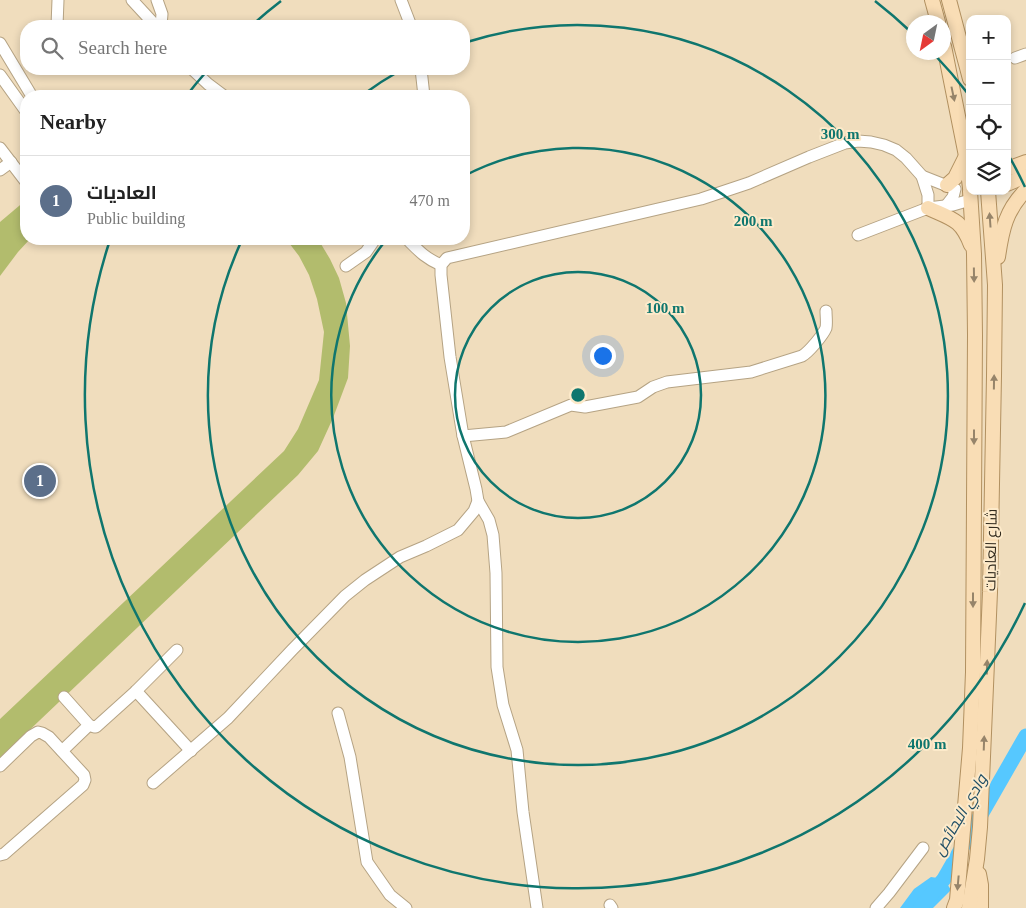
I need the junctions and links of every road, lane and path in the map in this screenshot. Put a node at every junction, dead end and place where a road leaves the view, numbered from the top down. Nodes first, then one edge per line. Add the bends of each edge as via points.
1 (58, 0) edge
2 (132, 0) edge
3 (157, 0) edge
4 (402, 0) edge
5 (932, 0) edge
6 (949, 0) edge
7 (936, 15) edge
8 (57, 20) edge
9 (150, 20) edge
10 (162, 20) edge
11 (409, 20) edge
12 (1, 46) edge
13 (1026, 54) edge
14 (1015, 58) dead end
15 (947, 60) edge
16 (966, 64) edge
17 (0, 75) edge
18 (198, 75) edge
19 (422, 75) edge
20 (28, 90) edge
21 (216, 90) edge
22 (423, 90) edge
23 (20, 103) edge
24 (0, 148) edge
25 (966, 156) joint
26 (10, 162) junction
27 (1011, 162) edge
28 (1025, 168) edge
29 (1011, 169) edge
30 (0, 170) edge
31 (20, 174) edge
32 (922, 176) junction
33 (1011, 180) edge
34 (966, 183) edge
35 (951, 187) junction
36 (1026, 190) edge
37 (967, 195) edge
38 (970, 195) edge
39 (989, 195) edge
40 (946, 206) junction
41 (928, 208) junction
42 (858, 235) dead end
43 (371, 245) edge
44 (413, 245) edge
45 (974, 254) junction
46 (441, 265) junction
47 (346, 266) dead end
48 (995, 285) junction
49 (826, 311) dead end
50 (464, 436) junction
51 (478, 501) junction
52 (178, 650) dead end
53 (136, 691) junction
54 (64, 697) dead end
55 (338, 713) dead end
56 (89, 725) junction
57 (62, 751) junction
58 (191, 751) junction
59 (0, 766) edge
60 (153, 783) dead end
61 (923, 848) dead end
62 (0, 855) edge
63 (976, 859) junction
64 (406, 908) edge
65 (538, 908) edge
66 (876, 908) edge
67 (954, 908) edge
68 (968, 908) edge
69 (981, 908) edge

1 - 8 street
2 - 9 street
3 - 10 street
4 - 11 street
5 - 7 main road
6 - 16 main road
12 - 20 street
13 - 14 street
15 -> 25 main road, شارع العاديات
17 - 23 street
18 - 21 street
19 - 22 street
24 - 26 street
25 - 35 main road
26 - 30 street
26 - 31 street
27 - 28 main road
28 - 29 main road
28 - 33 main road
32 - 35 street
32 - 41 street
32 - 46 street via 896,150 871,142 845,143 701,199 451,256
34 - 35 street
35 - 40 street via 953,197
35 - 41 street
36 - 48 main road via 1009,210 1003,227
37 - 40 street
38 - 45 main road, شارع العاديات
48 -> 39 main road, شارع العاديات
40 - 41 street
41 - 42 street
41 - 45 main road via 960,225
43 - 47 street
44 - 46 street via 421,254
45 -> 67 main road, شارع العاديات via 973,672 970,748
46 - 50 street via 450,357
63 -> 48 main road, شارع العاديات via 990,583
49 - 50 street via 826,327 802,356 751,372 667,382 638,397 585,407 571,405 506,432
50 - 51 street
51 - 58 street via 458,530 400,557 345,596 228,718
51 - 65 street via 494,534 497,667 502,705 516,750
52 - 53 street
53 - 56 street via 96,726
53 - 58 street
54 - 56 street
55 - 64 street via 350,757 367,862 390,895
56 - 57 street
57 - 59 street via 46,734 38,732
57 - 62 street via 84,775 84,783
58 - 60 street
61 - 66 street
63 - 68 main road, شارع العاديات
63 - 69 main road

